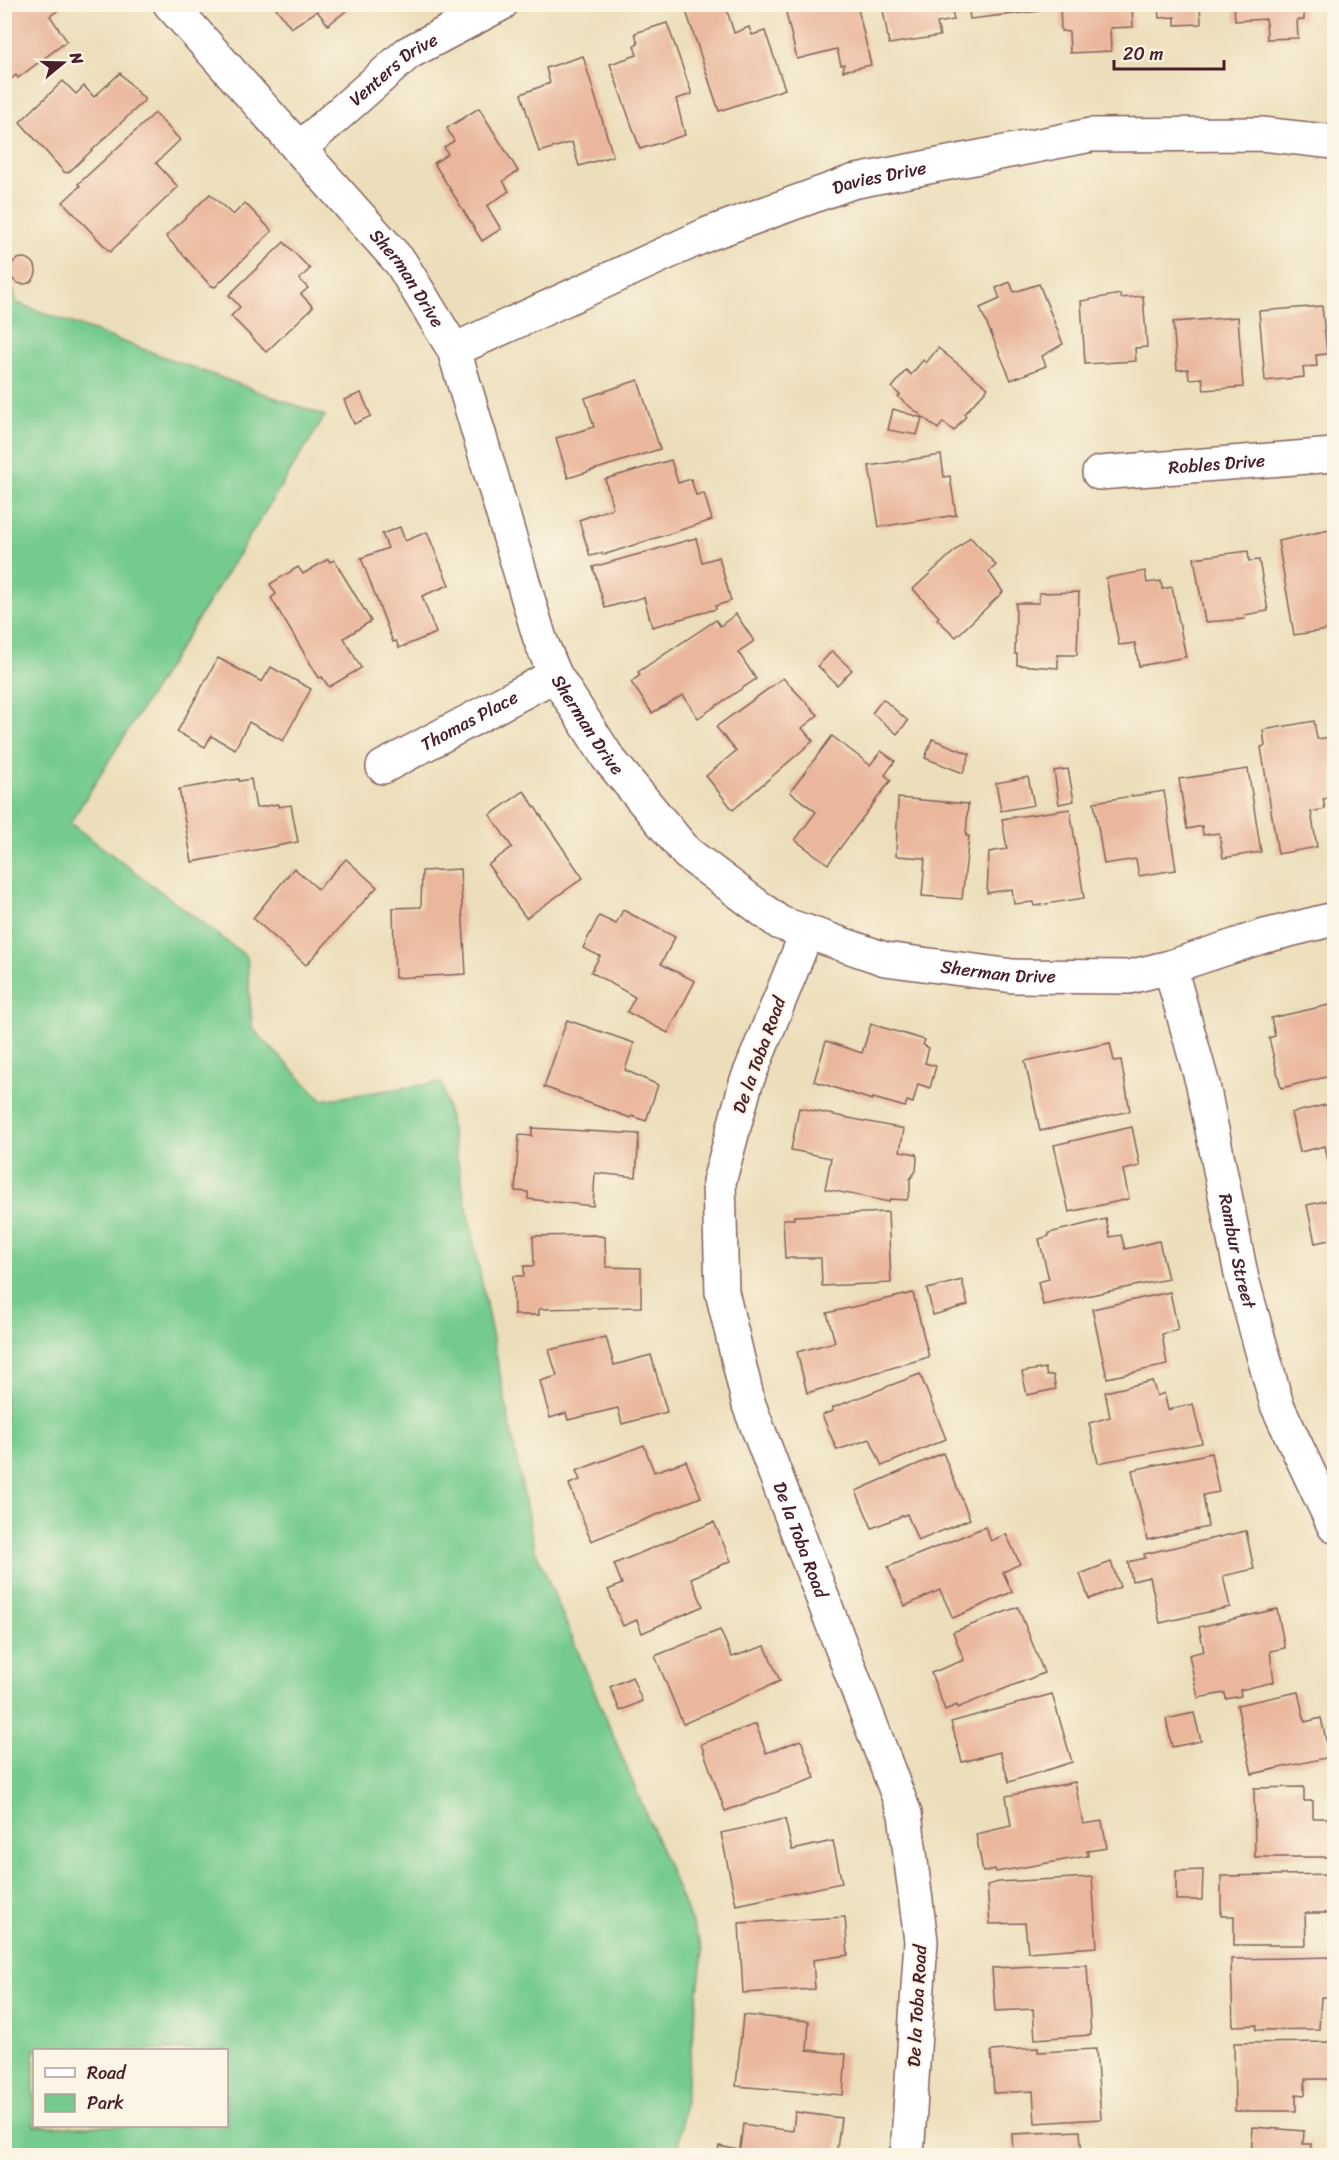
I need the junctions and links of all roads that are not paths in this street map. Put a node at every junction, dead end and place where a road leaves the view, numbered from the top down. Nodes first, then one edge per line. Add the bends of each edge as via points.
1 (170, 4) edge
2 (501, 4) edge
3 (1335, 141) edge
4 (299, 149) junction
5 (454, 350) junction
6 (1335, 455) edge
7 (1099, 473) dead end
8 (555, 675) junction
9 (382, 767) dead end
10 (1335, 919) edge
11 (807, 932) junction
12 (1170, 967) junction
13 (1335, 1526) edge
14 (907, 2156) edge

1 - 4 street, Sherman Drive
2 - 4 street, Venters Drive via 408,52
3 - 5 street, Davies Drive via 1261,134 1091,135 852,182 708,234
4 - 5 street, Sherman Drive via 401,263
5 - 8 street, Sherman Drive via 540,639
6 - 7 street, Robles Drive
8 - 9 street, Thomas Place
8 - 11 street, Sherman Drive via 608,758 687,853 780,922
10 - 12 street, Sherman Drive via 1261,937
11 - 12 street, Sherman Drive via 885,959 1013,976 1129,977
11 - 14 street, De la Toba Road via 746,1083 719,1182 722,1292 749,1405 904,1814 921,1941
12 - 13 street, Rambur Street via 1203,1085 1242,1279 1276,1405

